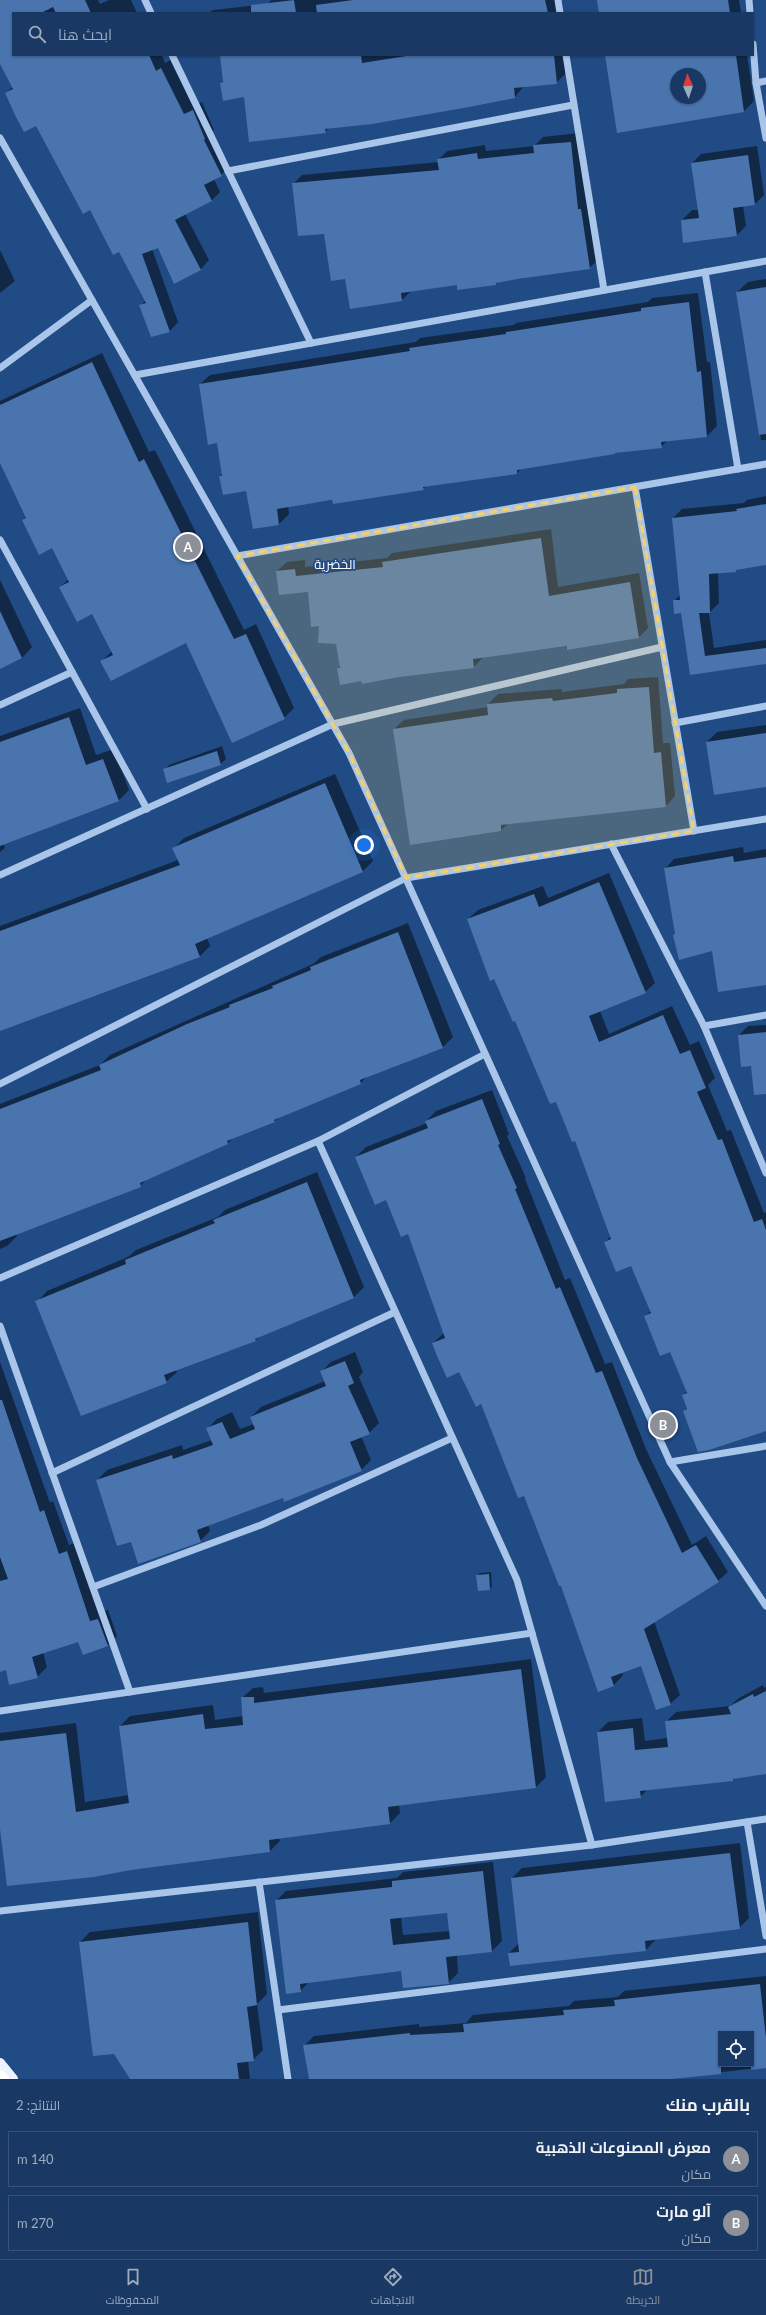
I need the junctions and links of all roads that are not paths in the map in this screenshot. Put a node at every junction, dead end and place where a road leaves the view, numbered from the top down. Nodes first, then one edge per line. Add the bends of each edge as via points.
1 (146, 0) edge
2 (558, 0) edge
3 (749, 0) edge
4 (151, 12) edge
5 (560, 12) edge
6 (750, 12) edge
7 (172, 56) edge
8 (566, 56) edge
9 (754, 56) edge
10 (766, 81) edge
11 (756, 83) junction
12 (573, 105) junction
13 (0, 138) edge
14 (766, 138) edge
15 (228, 172) junction
16 (766, 261) edge
17 (705, 272) junction
18 (604, 290) junction
19 (92, 300) junction
20 (311, 343) junction
21 (0, 368) edge
22 (135, 375) junction
23 (766, 464) edge
24 (738, 469) junction
25 (635, 487) junction
26 (0, 540) edge
27 (237, 556) junction
28 (662, 647) junction
29 (72, 672) junction
30 (0, 705) edge
31 (766, 706) edge
32 (675, 722) junction
33 (333, 724) junction
34 (147, 809) junction
35 (766, 819) edge
36 (694, 831) junction
37 (611, 844) junction
38 (0, 875) edge
39 (406, 878) junction
40 (766, 1015) edge
41 (704, 1026) junction
42 (485, 1054) junction
43 (0, 1084) edge
44 (318, 1141) junction
45 (766, 1173) edge
46 (0, 1278) edge
47 (395, 1312) junction
48 (0, 1326) edge
49 (452, 1438) junction
50 (766, 1446) edge
51 (670, 1462) junction
52 (52, 1473) junction
53 (93, 1587) junction
54 (766, 1606) edge
55 (532, 1633) junction
56 (130, 1692) junction
57 (0, 1711) edge
58 (766, 1819) edge
59 (747, 1822) junction
60 (592, 1845) junction
61 (259, 1882) junction
62 (0, 1911) edge
63 (766, 1936) edge
64 (766, 1949) edge
65 (278, 2010) junction
66 (0, 2064) edge
67 (0, 2076) edge
68 (3, 2079) edge
69 (13, 2079) edge
70 (288, 2079) edge

1 - 4 street
2 - 5 street
3 - 6 street
7 - 15 street
8 - 12 street
9 - 11 street
10 - 11 street
11 - 14 street
12 - 15 street
12 - 18 street
13 - 19 street
15 - 20 street
16 - 17 street
17 - 18 street
17 - 24 street
18 - 20 street
19 - 21 street
19 - 22 street
20 - 22 street
22 - 27 street
23 - 24 street
24 - 25 street
25 - 27 street
25 - 28 street
26 - 29 street
27 - 33 street
28 - 32 street
28 - 33 street
29 - 30 street
29 - 34 street
31 - 32 street
32 - 36 street
33 - 34 street
33 - 39 street via 349,753
34 - 38 street
35 - 36 street
36 - 37 street
37 - 39 street
37 - 41 street
39 - 42 street
39 - 43 street
40 - 41 street
41 - 45 street
42 - 44 street
42 - 51 street
44 - 46 street
44 - 47 street
47 - 49 street
47 - 52 street
48 - 52 street
49 - 53 street via 261,1525
49 - 55 street via 517,1580
50 - 51 street
51 - 54 street
52 - 53 street
53 - 56 street
55 - 56 street
55 - 60 street
56 - 57 street
58 - 59 street
59 - 60 street
59 - 63 street
60 - 61 street
61 - 62 street
61 - 65 street
64 - 65 street
65 - 70 street
66 - 69 main road
67 - 68 highway

